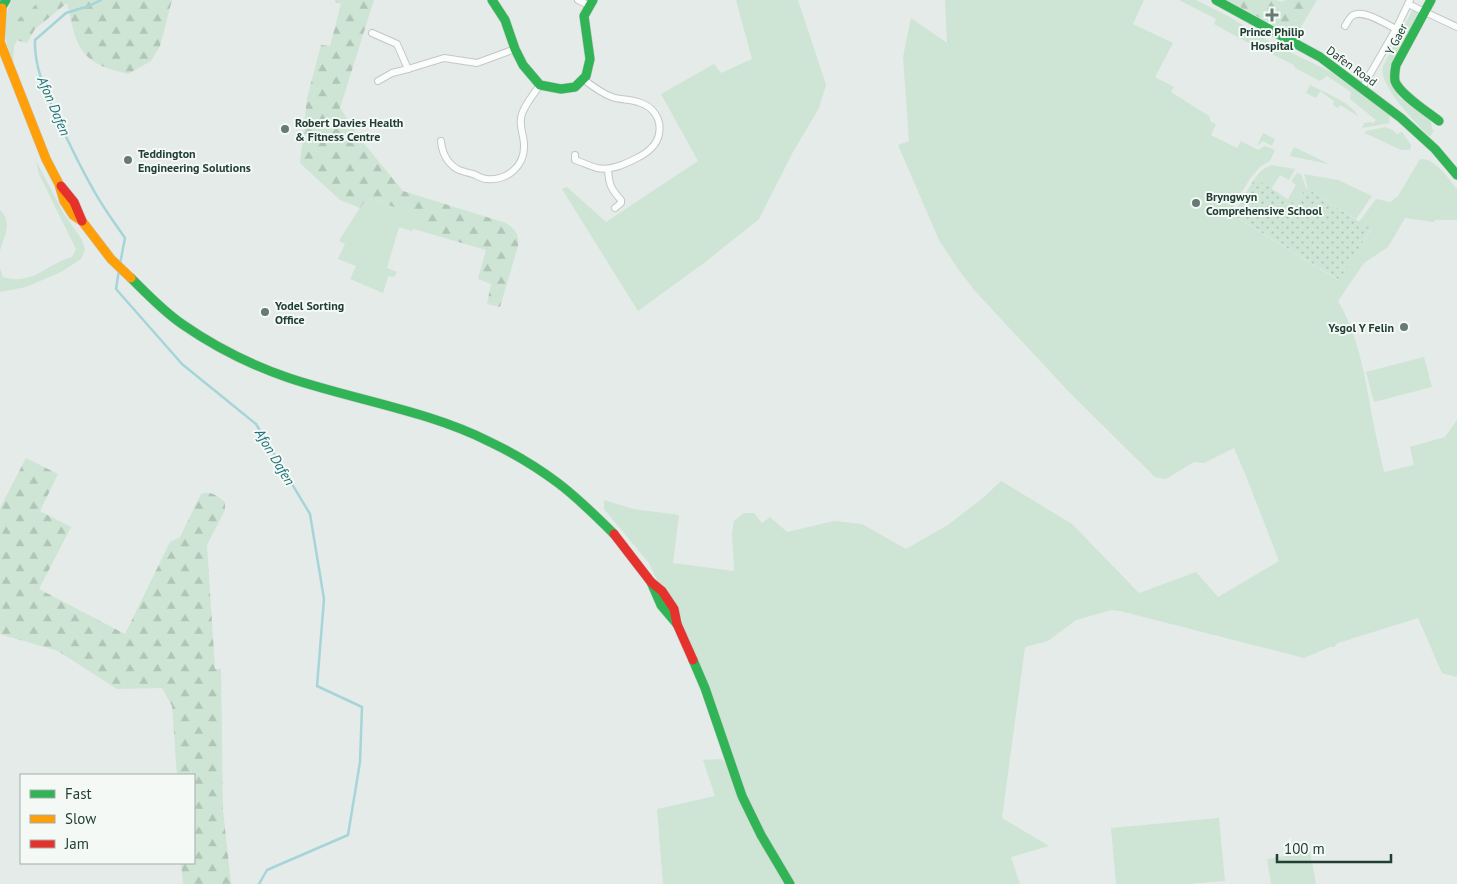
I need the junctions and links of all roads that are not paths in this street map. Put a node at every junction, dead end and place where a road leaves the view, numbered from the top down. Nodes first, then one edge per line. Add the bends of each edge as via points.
1 (492, 0) edge
2 (578, 0) edge
3 (1216, 0) edge
4 (1431, 0) edge
5 (1409, 2) edge
6 (591, 3) edge
7 (2, 6) edge
8 (1425, 11) junction
9 (1345, 26) dead end
10 (1457, 27) edge
11 (1396, 29) junction
12 (372, 33) dead end
13 (0, 42) edge
14 (515, 49) junction
15 (408, 69) junction
16 (583, 79) junction
17 (378, 80) dead end
18 (540, 84) junction
19 (1362, 88) junction
20 (1439, 121) dead end
21 (441, 141) dead end
22 (575, 155) dead end
23 (608, 169) junction
24 (1457, 175) edge
25 (615, 208) dead end
26 (790, 884) edge

1 - 14 main road via 505,20
2 - 6 street
3 - 19 main road, Dafen Road via 1320,58
4 - 8 main road, Y Gaer
5 - 8 street
5 - 11 street
6 - 16 main road via 584,16 590,59
7 - 13 main road
8 - 10 street
8 - 20 main road, Y Gaer via 1393,73 1400,90
9 - 11 street via 1352,16 1359,13
11 - 19 street
12 - 15 street via 397,44
13 - 26 main road via 67,206 111,259 181,323 252,364 288,378 441,422 490,442 558,484 619,540 651,582 666,614 677,624 705,688 742,796
14 - 15 street via 476,63 444,58
14 - 18 main road via 523,65
15 - 17 street
16 - 18 main road via 575,87 561,90
16 - 23 street via 613,98 640,102 652,109 659,119 657,141 644,154
18 - 21 street via 522,114 524,152 521,163 504,178 484,179 452,167 441,148
19 - 24 main road, Dafen Road via 1401,118
22 - 23 street via 575,160
23 - 25 street via 612,190 621,200

